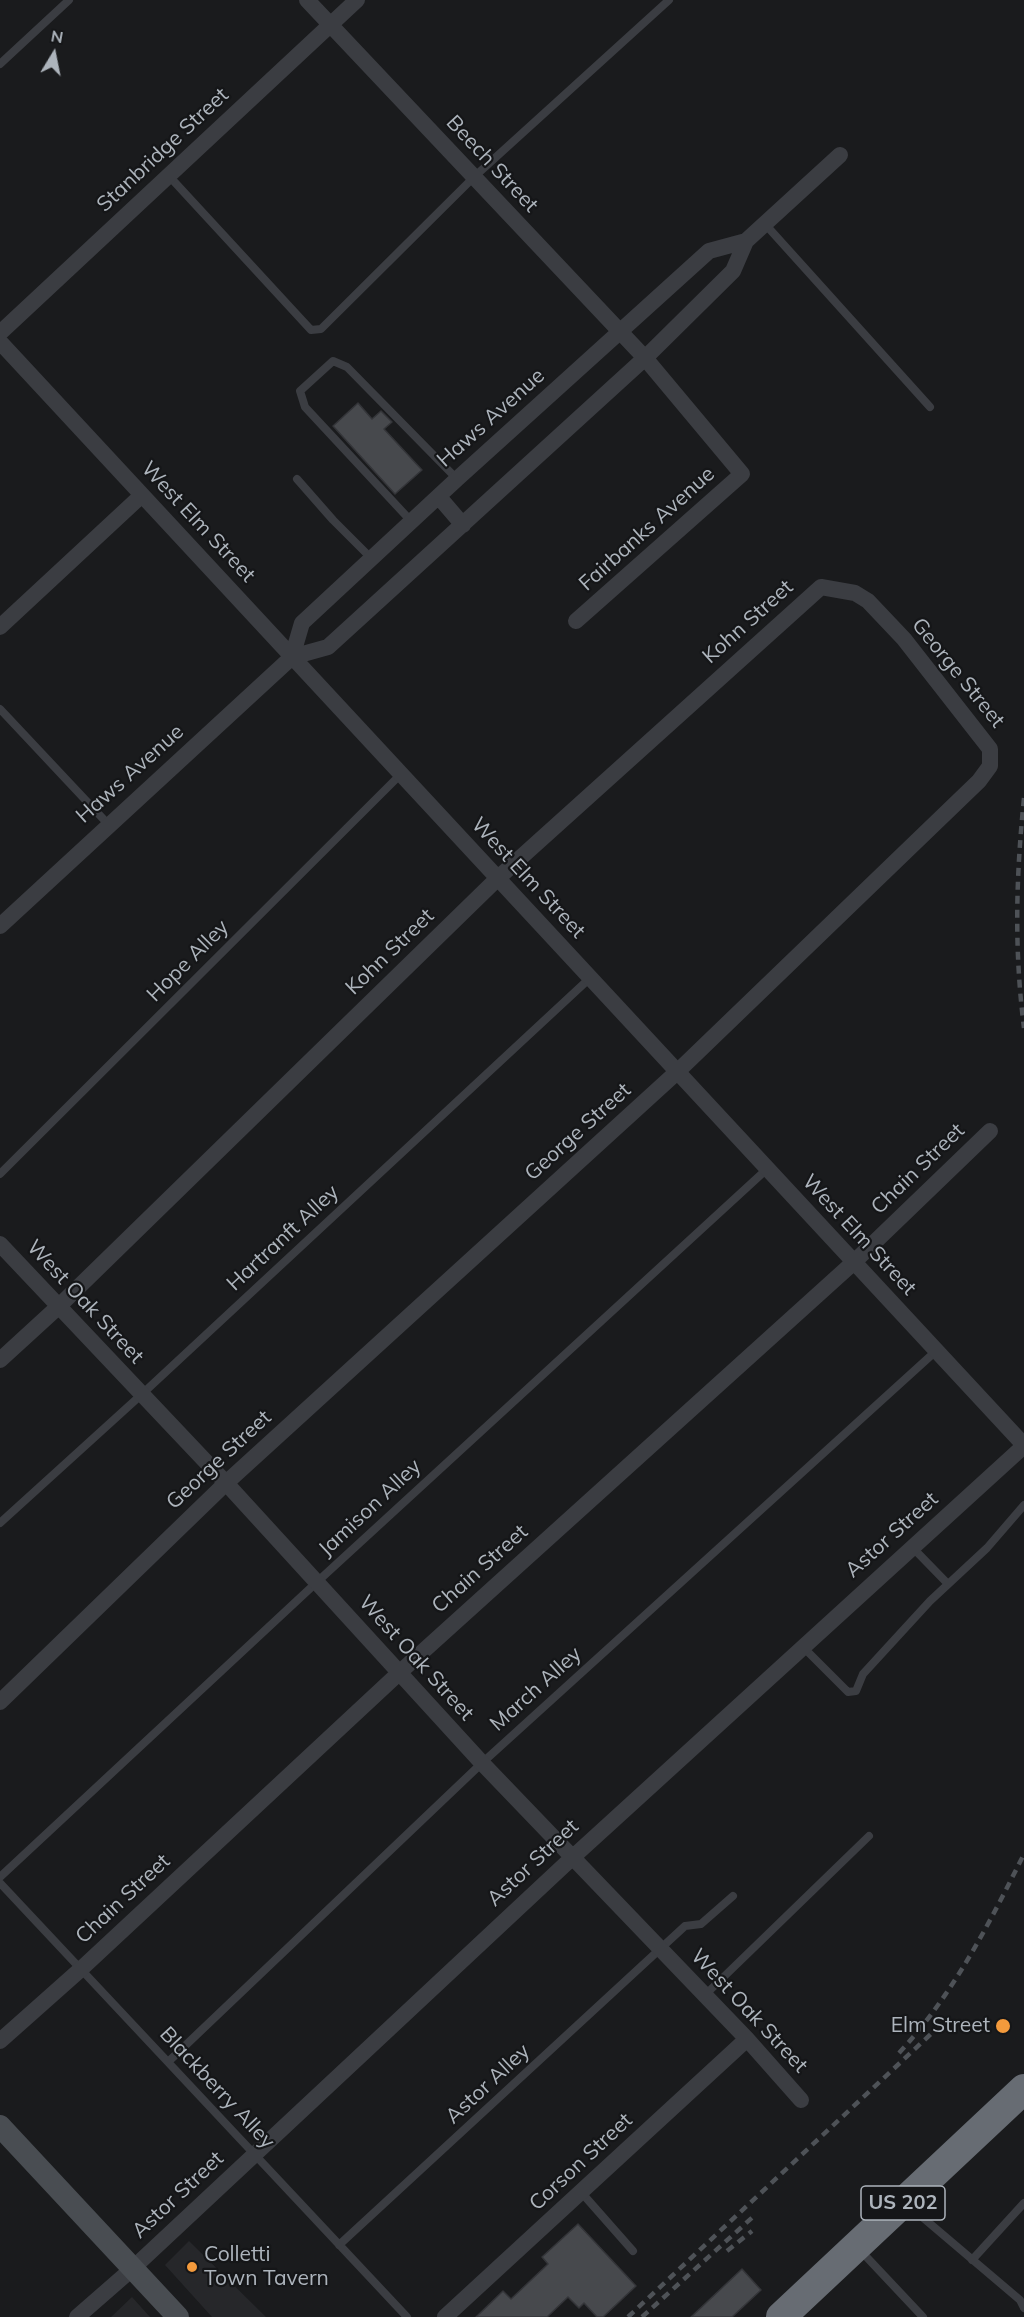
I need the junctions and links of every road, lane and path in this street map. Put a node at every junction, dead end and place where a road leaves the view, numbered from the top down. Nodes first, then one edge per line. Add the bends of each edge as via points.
1 (69, 0) edge
2 (307, 0) edge
3 (357, 0) edge
4 (669, 0) edge
5 (330, 25) junction
6 (0, 64) edge
7 (840, 154) dead end
8 (169, 176) junction
9 (474, 177) junction
10 (765, 224) junction
11 (746, 241) junction
12 (620, 332) junction
13 (0, 333) edge
14 (0, 342) edge
15 (645, 358) junction
16 (930, 407) dead end
17 (457, 478) junction
18 (297, 479) dead end
19 (142, 495) junction
20 (439, 497) junction
21 (411, 521) junction
22 (463, 525) junction
23 (371, 558) junction
24 (821, 586) joint
25 (576, 621) dead end
26 (0, 627) edge
27 (292, 657) junction
28 (0, 709) edge
29 (401, 774) junction
30 (108, 824) junction
31 (498, 878) junction
32 (0, 926) edge
33 (590, 978) junction
34 (677, 1072) junction
35 (990, 1131) dead end
36 (767, 1169) junction
37 (0, 1174) edge
38 (0, 1244) edge
39 (854, 1262) junction
40 (58, 1307) junction
41 (936, 1351) junction
42 (0, 1360) edge
43 (141, 1395) junction
44 (1024, 1446) edge
45 (226, 1483) junction
46 (1024, 1505) edge
47 (0, 1523) edge
48 (912, 1546) junction
49 (317, 1582) junction
50 (948, 1584) junction
51 (802, 1647) junction
52 (399, 1673) junction
53 (0, 1702) edge
54 (482, 1763) junction
55 (869, 1836) dead end
56 (573, 1857) junction
57 (0, 1877) edge
58 (0, 1883) edge
59 (733, 1896) dead end
60 (660, 1949) junction
61 (81, 1969) junction
62 (705, 1995) junction
63 (747, 2039) junction
64 (0, 2040) edge
65 (168, 2062) junction
66 (1024, 2090) edge
67 (801, 2100) dead end
68 (0, 2126) edge
69 (254, 2154) junction
70 (581, 2192) junction
71 (904, 2202) junction
72 (1024, 2203) edge
73 (339, 2245) junction
74 (857, 2246) junction
75 (633, 2251) dead end
76 (972, 2260) junction
77 (132, 2269) junction
78 (1024, 2308) edge
79 (78, 2317) edge
80 (178, 2317) edge
81 (407, 2317) edge
82 (445, 2317) edge
83 (781, 2317) edge
84 (923, 2317) edge

1 - 6 lane
2 - 5 street, Beech Street
3 - 5 street, Stanbridge Street
4 - 9 lane
5 - 8 street, Stanbridge Street
5 - 9 street, Beech Street
7 - 10 street, Haws Avenue
8 - 9 lane via 311,330 321,329
8 - 13 street, Stanbridge Street
9 - 12 street, Beech Street
10 - 11 street, Haws Avenue
10 - 16 lane
11 - 12 street, Haws Avenue via 709,251
11 - 15 street, Haws Avenue via 733,271
12 - 15 street, Beech Street
12 - 17 street, Haws Avenue
14 - 19 street, West Elm Street
15 - 22 street, Haws Avenue
15 - 25 street, Fairbanks Avenue via 742,474
17 - 20 street, Haws Avenue
17 - 21 lane via 347,367 333,361 300,391 305,407
18 - 23 lane
19 - 26 street
19 - 27 street, West Elm Street
20 - 21 street, Haws Avenue
20 - 22 street
21 - 23 street, Haws Avenue
22 - 27 street, Haws Avenue via 328,647
23 - 27 street, Haws Avenue via 302,623
24 - 31 street, Kohn Street
24 - 34 street, George Street via 855,593 868,601 904,639 990,748 990,766 979,781
27 - 29 street, West Elm Street
27 - 30 street, Haws Avenue
28 - 30 lane
29 - 31 street, West Elm Street
29 - 37 lane, Hope Alley
30 - 32 street, Haws Avenue
31 - 33 street, West Elm Street
31 - 40 street, Kohn Street
33 - 34 street, West Elm Street
33 - 43 lane, Hartranft Alley
34 - 36 street, West Elm Street
34 - 45 street, George Street
35 - 39 street, Chain Street
36 - 39 street, West Elm Street
36 - 49 lane, Jamison Alley
38 - 40 street, West Oak Street
39 - 41 street, West Elm Street
39 - 52 street, Chain Street
40 - 42 street, Kohn Street
40 - 43 street, West Oak Street
41 - 44 street, West Elm Street
41 - 54 lane, March Alley
43 - 45 street, West Oak Street
43 - 47 lane, Hartranft Alley
44 - 48 street, Astor Street
45 - 49 street, West Oak Street
45 - 53 street, George Street
46 - 50 lane via 987,1548
48 - 50 lane
48 - 51 street, Astor Street
49 - 52 street, West Oak Street
49 - 57 lane, Jamison Alley
50 - 51 lane via 863,1674 856,1691 848,1692
51 - 56 street, Astor Street
52 - 54 street, West Oak Street
52 - 61 street, Chain Street
54 - 56 street, West Oak Street
54 - 65 lane, March Alley
55 - 62 lane
56 - 60 street, West Oak Street
56 - 69 street, Astor Street
58 - 61 lane, Blackberry Alley
59 - 60 lane, Astor Alley via 701,1924 685,1926
60 - 62 street, West Oak Street
60 - 73 lane, Astor Alley
61 - 64 street, Chain Street
61 - 65 lane, Blackberry Alley
62 - 63 street, West Oak Street
63 - 67 street, West Oak Street
63 - 70 street, Corson Street
65 - 69 lane, Blackberry Alley
66 - 71 highway, US 202
68 - 77 street
69 - 73 lane, Blackberry Alley
69 - 77 street, Astor Street
70 - 75 lane
70 - 82 street, Corson Street
71 - 74 highway, US 202
71 - 76 lane
72 - 76 lane
73 - 81 lane, Blackberry Alley
74 - 83 highway, US 202
74 - 84 lane
76 - 78 lane via 1020,2300
77 - 79 street, Astor Street
77 - 80 street

